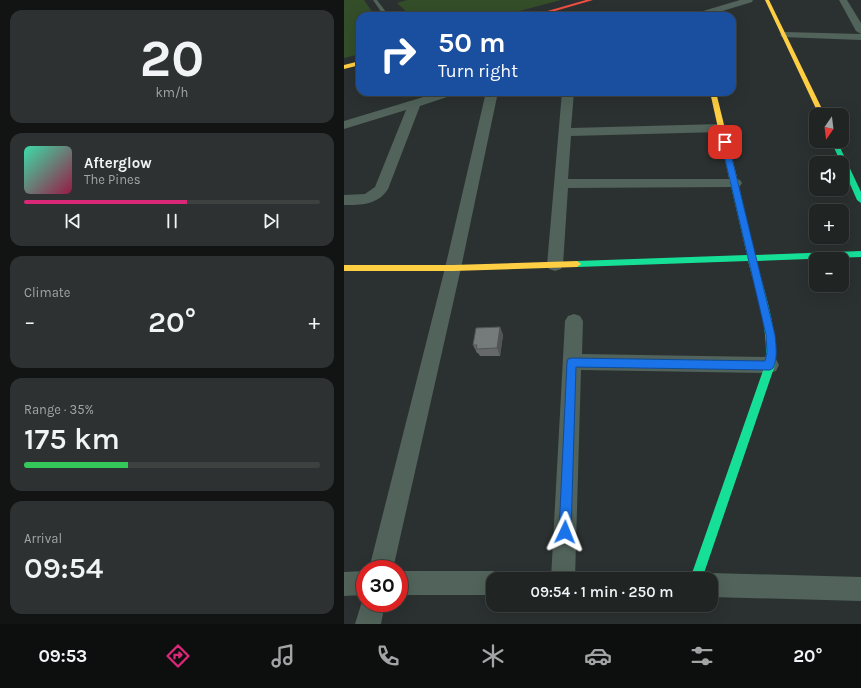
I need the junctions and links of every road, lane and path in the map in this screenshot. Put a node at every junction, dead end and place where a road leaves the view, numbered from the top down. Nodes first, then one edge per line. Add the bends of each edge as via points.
1 (375, 0) edge
2 (591, 0) edge
3 (749, 0) edge
4 (767, 0) edge
5 (843, 0) edge
6 (849, 10) junction
7 (384, 12) edge
8 (547, 12) edge
9 (709, 12) edge
10 (861, 12) edge
11 (861, 31) edge
12 (785, 35) junction
13 (861, 37) edge
14 (356, 64) edge
15 (344, 67) edge
16 (439, 96) edge
17 (491, 96) edge
18 (568, 96) edge
19 (714, 96) edge
20 (415, 103) junction
21 (819, 108) edge
22 (344, 125) edge
23 (721, 128) junction
24 (565, 132) junction
25 (837, 148) edge
26 (735, 183) junction
27 (561, 184) junction
28 (344, 200) edge
29 (861, 200) edge
30 (861, 254) edge
31 (752, 258) junction
32 (555, 265) junction
33 (344, 268) edge
34 (453, 268) junction
35 (574, 320) dead end
36 (572, 362) junction
37 (770, 365) junction
38 (383, 560) edge
39 (563, 572) edge
40 (698, 572) edge
41 (356, 583) edge
42 (408, 583) edge
43 (486, 583) edge
44 (344, 584) edge
45 (718, 585) edge
46 (861, 589) edge
47 (371, 612) edge
48 (368, 624) edge

1 - 7 lane
2 - 8 street
3 - 9 street
4 - 12 street
5 - 6 street
6 - 10 street
6 - 11 street
12 - 13 street
12 - 21 street
14 - 15 street
16 - 20 street
17 - 34 street
18 - 24 street
19 - 23 street
20 - 22 street
20 - 28 street via 381,190 372,198
23 - 24 street
23 - 26 street
24 - 27 street
25 - 29 street
26 - 27 street
26 - 31 street
27 - 32 street
30 - 31 street
31 - 32 street
31 - 37 street via 770,335
32 - 34 street
33 - 34 street
34 - 38 street
35 - 36 street
36 - 37 street
36 - 39 street
37 - 40 street
41 - 44 street
42 - 43 street
45 - 46 street
47 - 48 street

